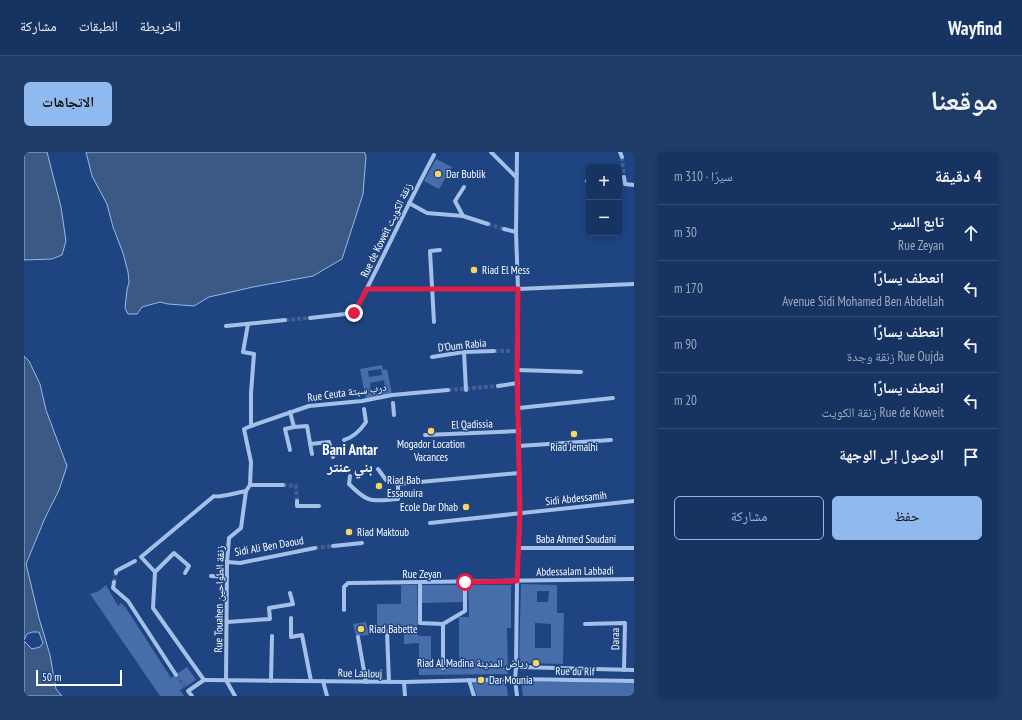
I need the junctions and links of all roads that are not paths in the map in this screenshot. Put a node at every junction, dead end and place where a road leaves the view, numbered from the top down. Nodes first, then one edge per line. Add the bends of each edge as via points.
1 (491, 152) edge
2 (517, 152) edge
3 (620, 152) edge
4 (434, 155) dead end
5 (622, 157) tunnel mouth
6 (516, 177) junction
7 (624, 177) tunnel mouth
8 (622, 184) edge
9 (625, 184) junction
10 (634, 185) edge
11 (464, 187) dead end
12 (409, 203) junction
13 (463, 216) junction
14 (488, 224) tunnel mouth
15 (504, 229) tunnel mouth
16 (516, 232) junction
17 (440, 250) dead end
18 (634, 284) edge
19 (432, 288) junction
20 (367, 289) junction
21 (518, 289) junction
22 (310, 318) tunnel mouth
23 (285, 320) tunnel mouth
24 (434, 322) dead end
25 (248, 324) junction
26 (226, 326) dead end
27 (494, 351) tunnel mouth
28 (464, 352) junction
29 (432, 357) dead end
30 (517, 370) junction
31 (581, 372) dead end
32 (518, 383) junction
33 (498, 386) tunnel mouth
34 (448, 390) tunnel mouth
35 (466, 390) dead end
36 (613, 398) dead end
37 (393, 403) dead end
38 (519, 408) junction
39 (364, 409) dead end
40 (290, 412) junction
41 (394, 415) dead end
42 (251, 426) junction
43 (294, 427) junction
44 (518, 431) junction
45 (425, 435) dead end
46 (344, 440) dead end
47 (611, 440) dead end
48 (310, 444) junction
49 (518, 446) junction
50 (290, 450) dead end
51 (312, 454) dead end
52 (333, 457) dead end
53 (378, 468) dead end
54 (519, 474) junction
55 (350, 476) dead end
56 (398, 484) junction
57 (250, 485) junction
58 (283, 485) tunnel mouth
59 (246, 491) junction
60 (297, 501) dead end
61 (634, 501) edge
62 (318, 506) dead end
63 (520, 513) junction
64 (430, 523) dead end
65 (362, 543) dead end
66 (333, 546) tunnel mouth
67 (315, 548) tunnel mouth
68 (518, 548) junction
69 (634, 548) edge
70 (138, 559) junction
71 (227, 562) junction
72 (155, 572) junction
73 (116, 573) tunnel mouth
74 (185, 573) dead end
75 (212, 576) dead end
76 (227, 577) junction
77 (634, 579) edge
78 (517, 581) junction
79 (114, 582) tunnel mouth
80 (420, 582) junction
81 (465, 582) junction
82 (290, 593) dead end
83 (344, 610) dead end
84 (290, 618) dead end
85 (228, 622) junction
86 (443, 624) junction
87 (585, 624) dead end
88 (387, 631) dead end
89 (272, 636) dead end
90 (358, 637) dead end
91 (516, 667) junction
92 (443, 668) tunnel mouth
93 (624, 670) junction
94 (634, 670) edge
95 (443, 674) tunnel mouth
96 (176, 675) tunnel mouth
97 (515, 679) junction
98 (204, 680) junction
99 (226, 680) junction
100 (443, 680) junction
101 (469, 680) junction
102 (271, 681) junction
103 (311, 681) junction
104 (323, 681) junction
105 (634, 681) edge
106 (366, 682) junction
107 (388, 682) junction
108 (404, 682) junction
109 (192, 696) edge
110 (235, 696) edge
111 (327, 696) edge
112 (405, 696) edge
113 (474, 696) edge
114 (517, 696) edge

1 - 6 street
2 - 6 street
3 - 5 street
4 - 12 street, Rue de Koweit زنقة الكويت
6 - 16 street
7 - 9 street
8 - 9 street
9 - 10 street
11 - 13 street via 455,200
12 - 13 street via 427,213
12 - 20 street, Rue de Koweit زنقة الكويت
13 - 14 street
15 - 16 street
16 - 21 street
17 - 19 street via 430,251
18 - 21 street
19 - 20 street
19 - 21 street
19 - 24 street
20 - 22 street, Rue de Koweit زنقة الكويت via 354,313
21 - 30 street via 515,352
23 - 25 street
25 - 26 street
25 - 42 street via 243,352 254,354
27 - 28 street, D'Oum Rabia
28 - 29 street, D'Oum Rabia
28 - 35 street
30 - 31 street
30 - 32 street
32 - 33 street
32 - 38 street
34 - 40 street, Rue Ceuta درب سبتة via 309,406
36 - 38 street
37 - 41 street
38 - 44 street
39 - 46 street via 366,422 360,430
40 - 42 street, Rue Ceuta درب سبتة
40 - 43 street
42 - 57 street via 244,429 251,462
43 - 48 street via 307,426
43 - 50 street via 285,429
44 - 45 street, El Qadissia
44 - 49 street
47 - 49 street
48 - 51 street
48 - 52 street via 329,442
49 - 54 street
53 - 56 street via 386,480
54 - 56 street
54 - 63 street
55 - 56 street via 348,484 371,501 398,499
57 - 58 street
57 - 59 street, Rue Touahen زنقة الطواحين
59 - 70 street via 218,498 214,496
59 - 71 street, Rue Touahen زنقة الطواحين via 241,528 229,538
60 - 62 street via 297,506
61 - 63 street, Sidi Abdessamih
63 - 64 street, Sidi Abdessamih
63 - 68 street
65 - 66 street
67 - 71 street, Sidi Ali Ben Daoud via 240,563
68 - 69 street, Baba Ahmed Soudani
68 - 78 street
70 - 72 street
70 - 73 street
71 - 76 street, Rue Touahen زنقة الطواحين
72 - 74 street via 174,553 189,566
72 - 98 street via 153,608
75 - 76 street
76 - 85 street, Rue Touahen زنقة الطواحين
77 - 78 street, Abdessalam Labbadi
78 - 81 street, Rue Zeyan
78 - 91 street
79 - 96 street via 113,588 128,601
80 - 81 street, Rue Zeyan
80 - 83 street, Rue Zeyan via 351,583 346,585 344,590
80 - 86 street via 420,623
81 - 86 street via 465,611
82 - 85 street via 293,604 269,608 270,619
84 - 103 street via 291,637 302,635
85 - 99 street, Rue Touahen زنقة الطواحين
86 - 92 street
87 - 93 street, Daraa via 625,623
88 - 107 street
89 - 102 street
90 - 106 street
91 - 93 street
91 - 97 street
93 - 94 street
95 - 100 street
97 - 101 street, Rue Laalouj
97 - 105 street, Rue du Rif
97 - 114 street
98 - 99 street, Rue Laalouj
98 - 109 street via 187,689
99 - 102 street, Rue Laalouj
99 - 110 street
100 - 101 street, Rue Laalouj
100 - 108 street, Rue Laalouj
101 - 113 street
102 - 103 street, Rue Laalouj
103 - 104 street, Rue Laalouj
104 - 106 street, Rue Laalouj
104 - 111 street
106 - 107 street, Rue Laalouj
107 - 108 street, Rue Laalouj
108 - 112 street

